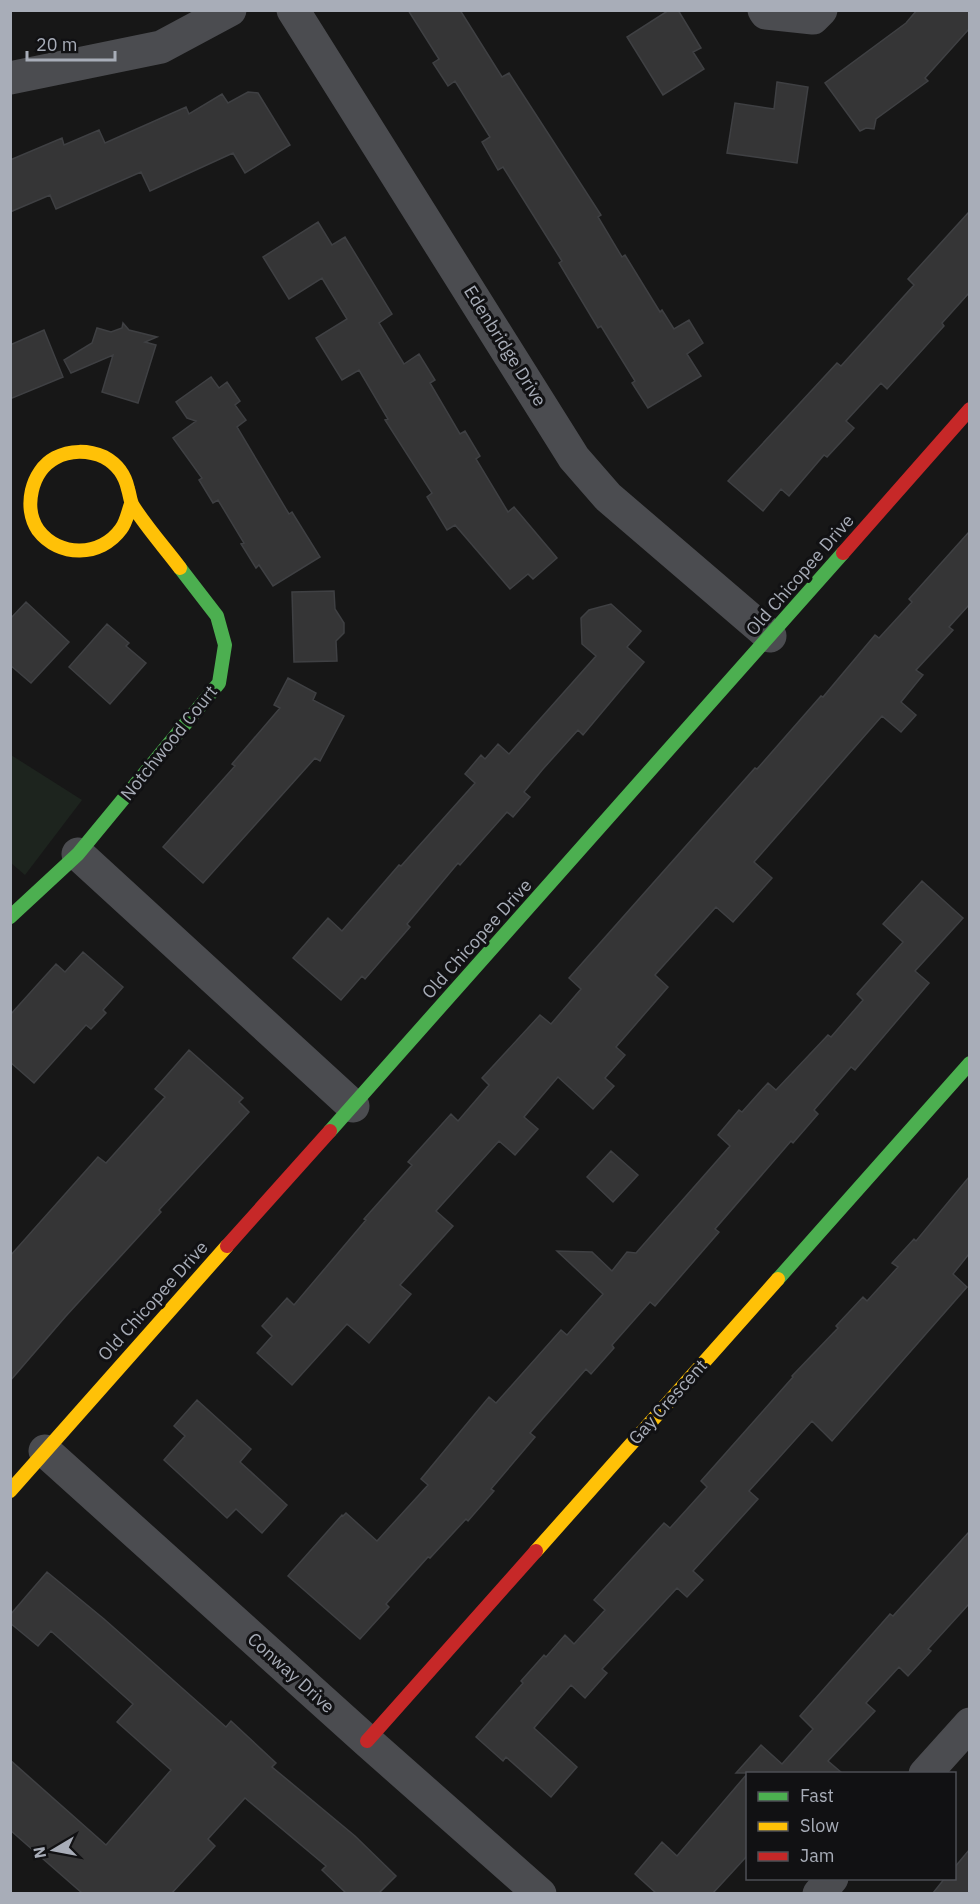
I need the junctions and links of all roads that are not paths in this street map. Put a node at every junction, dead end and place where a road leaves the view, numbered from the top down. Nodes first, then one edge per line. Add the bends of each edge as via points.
1 (230, 10) edge
2 (293, 10) edge
3 (764, 10) edge
4 (821, 10) edge
5 (10, 78) edge
6 (969, 410) edge
7 (131, 504) junction
8 (770, 636) junction
9 (78, 854) junction
10 (10, 917) edge
11 (969, 1063) edge
12 (353, 1106) junction
13 (45, 1451) junction
14 (10, 1491) edge
15 (969, 1724) edge
16 (367, 1741) junction
17 (927, 1772) edge
18 (830, 1880) edge
19 (540, 1893) edge
20 (819, 1893) edge

1 - 5 street via 161,47
2 - 8 street, Edenbridge Drive via 574,458 608,497
3 - 4 street via 813,18
6 - 8 street, Old Chicopee Drive
7 - 7 street, Notchwood Court via 122,473 109,459 91,452 69,452 51,460 34,479 29,500 41,535 55,546 73,552 96,550 111,542 128,520
7 - 9 street, Notchwood Court via 217,616 225,645 219,682
8 - 12 street, Old Chicopee Drive
9 - 10 street, Notchwood Court
9 - 12 street
11 - 16 street, Gay Crescent
12 - 13 street, Old Chicopee Drive
13 - 14 street, Old Chicopee Drive
13 - 16 street, Conway Drive
15 - 17 street
16 - 19 street, Conway Drive
18 - 20 street

